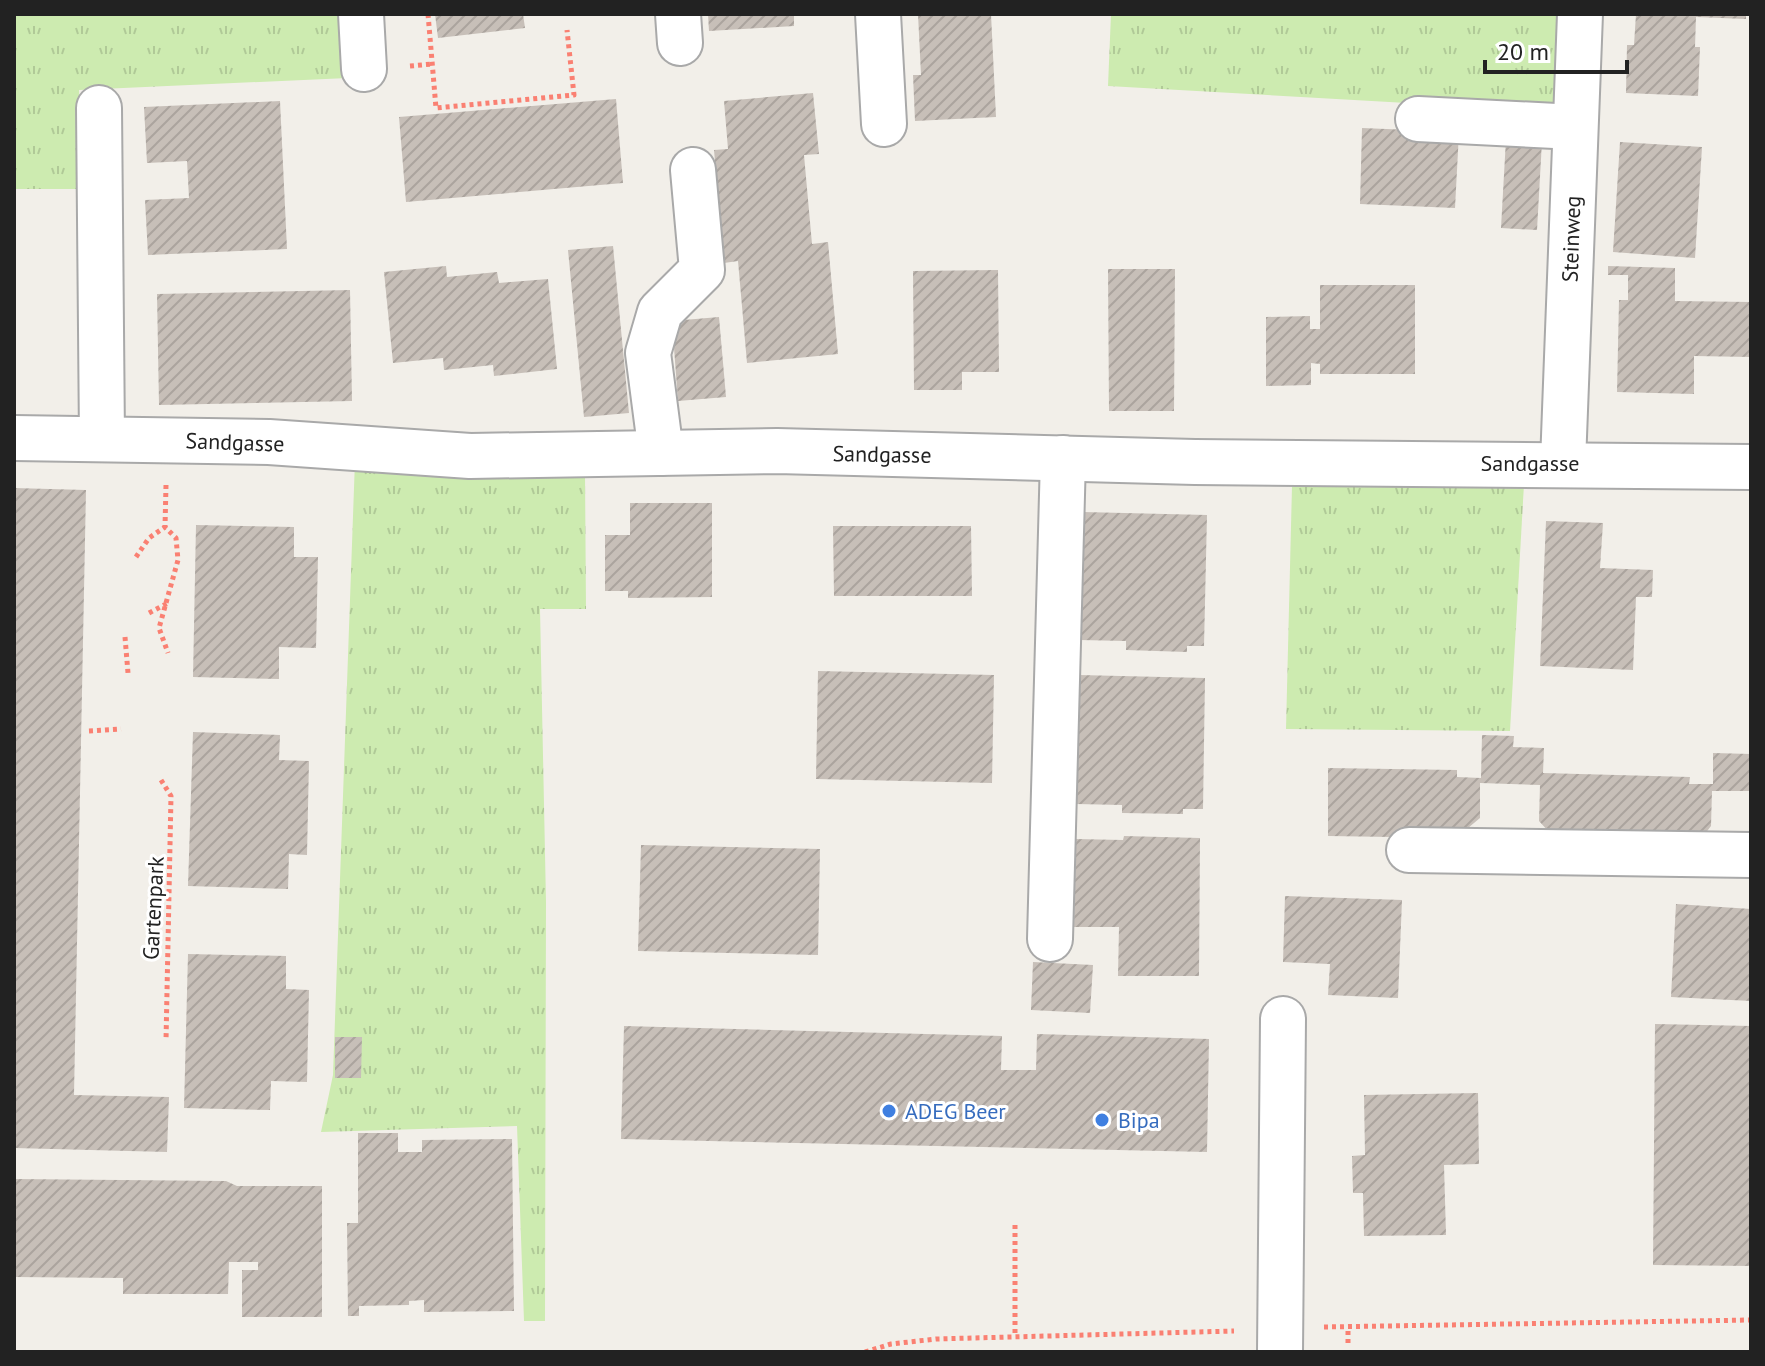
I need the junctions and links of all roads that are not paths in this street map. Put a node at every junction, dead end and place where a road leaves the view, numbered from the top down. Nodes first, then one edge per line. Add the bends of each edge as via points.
1 (361, 14) edge
2 (878, 14) edge
3 (1580, 14) edge
4 (364, 69) dead end
5 (99, 108) dead end
6 (1418, 119) dead end
7 (884, 124) dead end
8 (1575, 127) junction
9 (693, 170) dead end
10 (14, 438) edge
11 (102, 439) junction
12 (661, 453) junction
13 (1063, 458) junction
14 (1563, 463) junction
15 (1751, 467) edge
16 (1409, 850) dead end
17 (1751, 855) edge
18 (1050, 939) dead end
19 (1283, 1019) dead end
20 (1280, 1352) edge

1 - 4 street
2 - 7 street
3 - 8 street, Steinweg
5 - 11 street
6 - 8 street
8 - 14 street, Steinweg
9 - 12 street via 702,270 660,312 648,353
10 - 11 street, Sandgasse
11 - 12 street, Sandgasse via 269,442 470,456
12 - 13 street, Sandgasse
13 - 14 street, Sandgasse
13 - 18 street
14 - 15 street, Sandgasse
16 - 17 street
19 - 20 street

